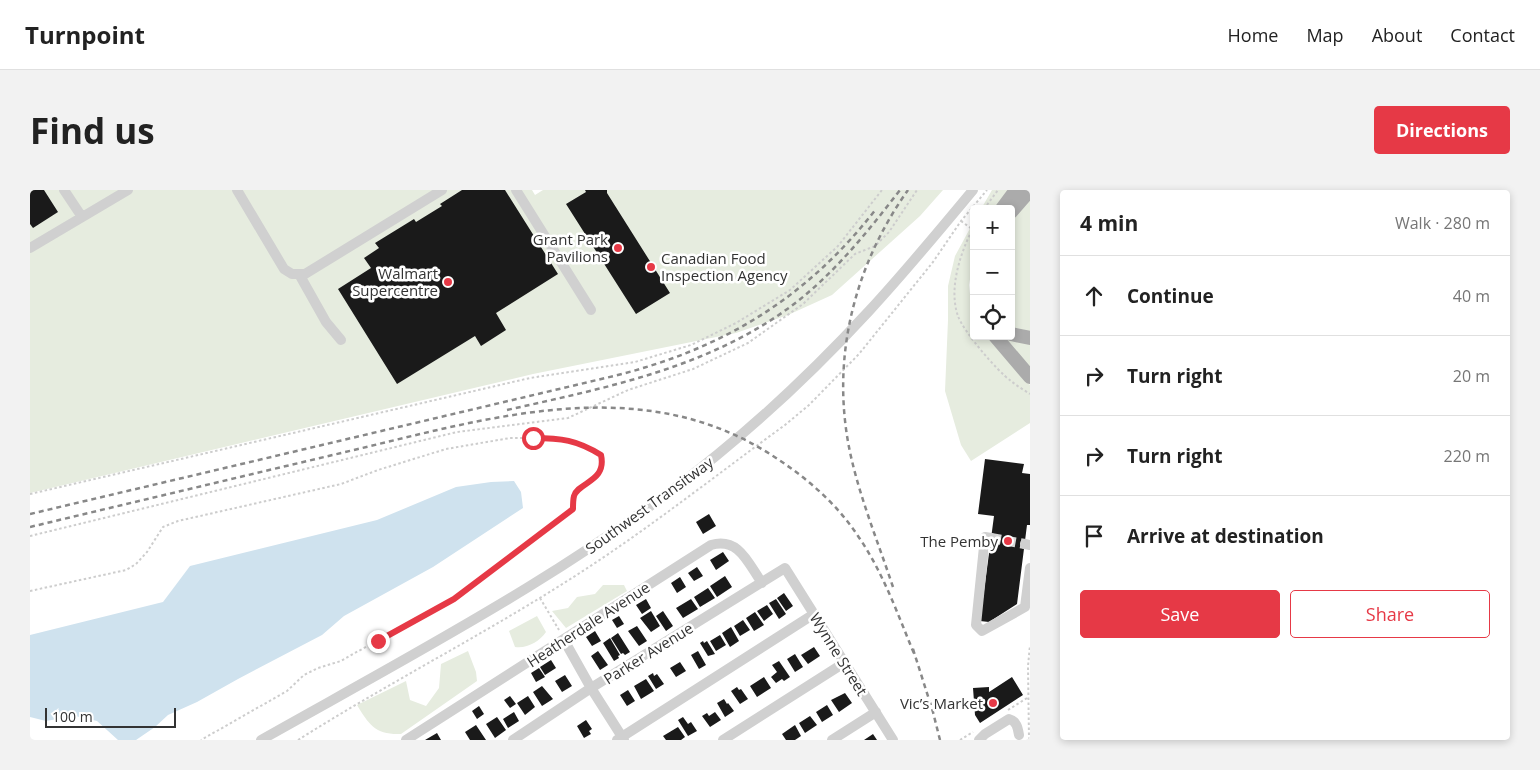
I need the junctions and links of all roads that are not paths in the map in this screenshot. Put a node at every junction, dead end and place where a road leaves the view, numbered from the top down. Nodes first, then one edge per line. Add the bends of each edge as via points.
1 (64, 190) edge
2 (128, 190) edge
3 (237, 190) edge
4 (442, 190) edge
5 (516, 190) edge
6 (974, 190) edge
7 (1016, 190) edge
8 (1030, 190) edge
9 (1005, 205) edge
10 (1015, 207) edge
11 (82, 217) junction
12 (31, 244) edge
13 (299, 274) junction
14 (591, 310) dead end
15 (1015, 335) edge
16 (1030, 338) edge
17 (341, 340) dead end
18 (998, 340) edge
19 (1030, 377) edge
20 (991, 538) dead end
21 (785, 568) joint
22 (1030, 568) edge
23 (762, 583) junction
24 (814, 614) junction
25 (564, 640) junction
26 (844, 663) junction
27 (591, 688) junction
28 (876, 712) junction
29 (1024, 738) edge
30 (621, 739) edge
31 (261, 740) edge
32 (406, 740) edge
33 (513, 740) edge
34 (723, 740) edge
35 (832, 740) edge
36 (893, 740) edge
37 (979, 740) edge

1 - 11 street
2 - 11 street
3 - 13 street via 284,269
4 - 13 street via 304,274
5 - 14 street
6 - 31 street, Southwest Transitway via 842,340 765,414 688,478 538,582
7 - 9 main road
8 - 10 main road
11 - 12 street
13 - 17 street via 326,322
15 - 16 main road
18 - 19 main road
20 - 22 street via 985,537 977,600 976,625 982,631 1025,607
21 - 23 street, Parker Avenue
21 - 24 street, Wynne Street
23 - 25 street, Heatherdale Avenue via 738,549 724,543 711,545
23 - 27 street, Parker Avenue
24 - 26 street, Wynne Street
24 - 30 street
25 - 27 street
25 - 32 street, Heatherdale Avenue
26 - 28 street, Wynne Street
26 - 34 street
27 - 30 street
27 - 33 street, Parker Avenue
28 - 35 street
28 - 36 street, Wynne Street
29 - 37 street via 1010,720

